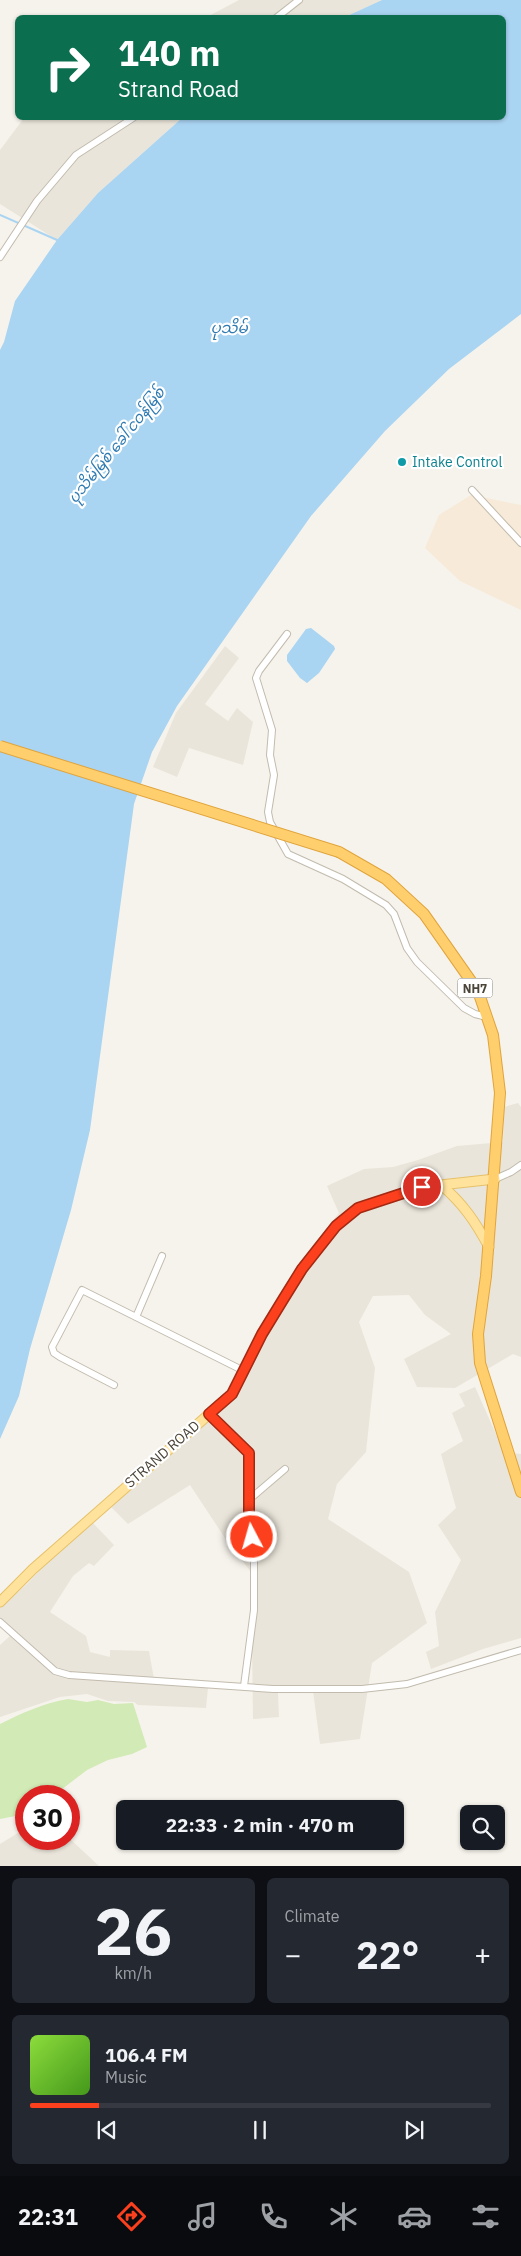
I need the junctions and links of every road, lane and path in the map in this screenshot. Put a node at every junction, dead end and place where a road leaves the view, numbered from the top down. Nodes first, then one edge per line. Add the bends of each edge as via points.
1 (299, 0) edge
2 (280, 15) edge
3 (130, 120) edge
4 (0, 257) edge
5 (472, 490) dead end
6 (521, 543) edge
7 (287, 634) dead end
8 (0, 746) edge
9 (487, 1017) junction
10 (521, 1165) edge
11 (495, 1179) junction
12 (442, 1185) junction
13 (489, 1248) junction
14 (162, 1256) dead end
15 (136, 1317) junction
16 (244, 1371) junction
17 (114, 1385) dead end
18 (209, 1414) junction
19 (285, 1469) dead end
20 (521, 1492) edge
21 (250, 1499) junction
22 (0, 1602) edge
23 (0, 1622) edge
24 (521, 1650) edge
25 (244, 1686) junction

1 - 2 street
3 - 4 street via 76,155 37,201
5 - 6 street
7 - 9 street via 256,678 272,730 270,755 274,775 268,812 270,822 288,854 386,905 394,914 407,948 417,962 464,1008
8 - 9 highway, NH7, bridge via 339,852 386,879 424,914 478,991
9 - 11 highway, NH7 via 493,1035 500,1093
10 - 11 street
11 - 12 main road, STRAND ROAD
11 - 13 highway, NH7
12 - 13 main road via 471,1214
12 - 16 main road, STRAND ROAD via 422,1187 358,1208 336,1226 302,1269 262,1334
13 - 20 highway, NH7 via 478,1334 480,1363
14 - 15 street
15 - 16 street
15 - 17 street via 82,1290 52,1347 60,1357
16 - 18 main road, STRAND ROAD via 232,1394
18 - 21 street via 249,1453
18 - 22 main road, STRAND ROAD via 32,1569
19 - 21 street
21 - 25 street via 254,1610
23 - 25 street via 55,1671 69,1675
24 - 25 street via 406,1684 362,1689

